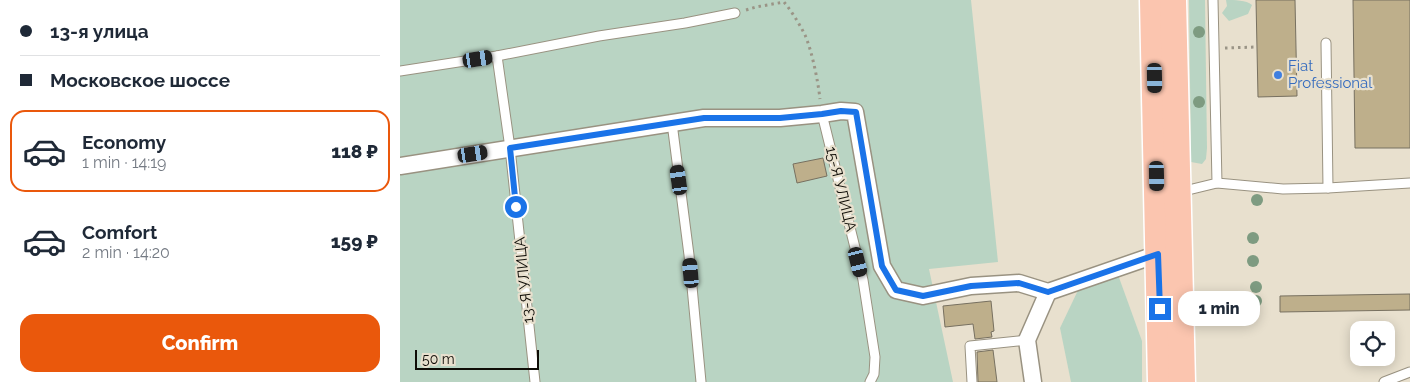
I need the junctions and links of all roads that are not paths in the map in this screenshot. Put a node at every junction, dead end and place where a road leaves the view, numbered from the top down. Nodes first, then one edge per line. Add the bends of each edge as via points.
1 (1153, 0) edge
2 (1173, 0) edge
3 (1213, 0) edge
4 (735, 13) road end
5 (1326, 44) dead end
6 (498, 56) junction
7 (400, 71) edge
8 (822, 114) junction
9 (672, 123) junction
10 (510, 148) junction
11 (400, 166) edge
12 (1410, 183) edge
13 (1217, 184) junction
14 (1328, 188) junction
15 (1177, 192) junction
16 (1158, 254) junction
17 (1048, 292) junction
18 (1027, 340) junction
19 (1410, 372) edge
20 (535, 382) edge
21 (701, 382) edge
22 (870, 382) edge
23 (972, 382) edge
24 (1033, 382) edge
25 (1161, 382) edge
26 (1182, 382) edge
27 (1384, 382) edge

1 - 16 main road
2 - 15 main road
3 - 13 lane
4 - 6 lane
5 - 14 lane
6 - 7 lane
6 - 10 lane, 13-Я УЛИЦА
8 - 9 street via 780,118 704,118
8 - 17 street via 856,112 882,266 896,290 923,296 971,286 1019,283
8 - 22 lane, 15-Я УЛИЦА via 863,280 875,357
9 - 10 street
9 - 21 lane
10 - 11 street
10 - 20 lane, 13-Я УЛИЦА
12 - 14 lane
13 - 14 lane via 1283,189
13 - 15 lane
15 - 26 main road
16 - 17 street
16 - 25 main road
17 - 18 street
18 - 23 lane via 970,346
18 - 24 street
19 - 27 lane

